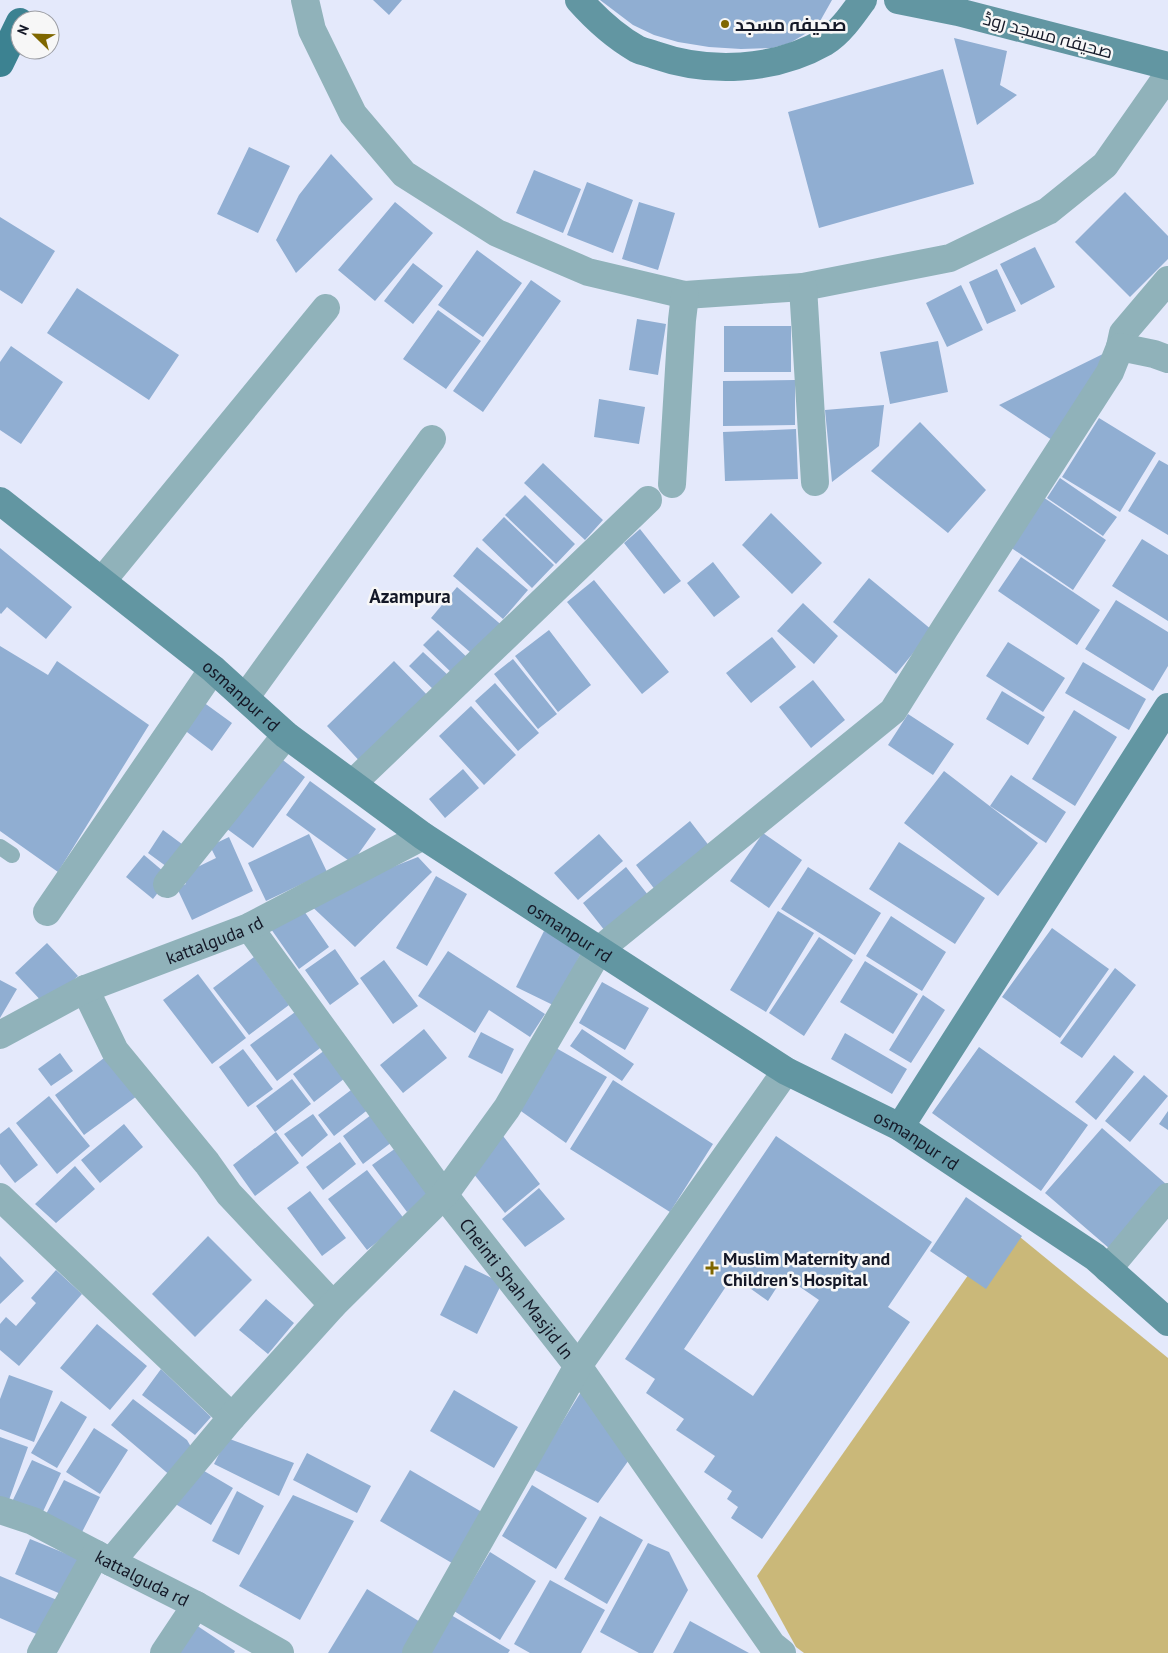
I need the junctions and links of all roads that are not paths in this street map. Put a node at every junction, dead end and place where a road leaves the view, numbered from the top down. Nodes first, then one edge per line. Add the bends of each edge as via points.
1 (305, 0) edge
2 (579, 0) edge
3 (863, 0) edge
4 (898, 0) edge
5 (961, 6) edge
6 (10, 42) edge
7 (0, 63) edge
8 (1168, 66) edge
9 (1168, 75) edge
10 (1168, 280) edge
11 (803, 287) junction
12 (685, 295) junction
13 (326, 308) dead end
14 (1120, 347) junction
15 (1168, 359) edge
16 (432, 440) dead end
17 (815, 482) dead end
18 (672, 484) dead end
19 (648, 500) dead end
20 (0, 501) edge
21 (102, 581) junction
22 (213, 669) junction
23 (245, 698) junction
24 (1168, 707) edge
25 (286, 735) junction
26 (353, 783) junction
27 (423, 836) junction
28 (167, 884) dead end
29 (47, 912) dead end
30 (249, 927) junction
31 (599, 950) junction
32 (86, 990) junction
33 (0, 1035) edge
34 (786, 1071) junction
35 (900, 1127) junction
36 (444, 1195) junction
37 (0, 1197) edge
38 (1168, 1197) edge
39 (1108, 1269) junction
40 (333, 1305) junction
41 (1168, 1322) edge
42 (578, 1366) junction
43 (232, 1417) junction
44 (0, 1510) edge
45 (103, 1558) junction
46 (196, 1605) junction
47 (774, 1650) edge
48 (41, 1653) edge
49 (164, 1653) edge
50 (280, 1653) edge
51 (416, 1653) edge

1 - 12 street via 312,30 353,114 404,174 497,233 588,272
2 - 3 street via 638,49 701,66 743,66 789,58 826,41 851,18
4 - 5 street, صحیفہ مسجد روڈ
5 - 8 street, صحیفہ مسجد روڈ
6 - 7 main road
9 - 11 street via 1105,165 1048,212 950,258
10 - 14 street via 1123,334
11 - 12 street
11 - 17 street
12 - 18 street
13 - 21 street
14 - 15 street
14 - 31 street via 1110,372 893,711
16 - 23 street
19 - 26 street
20 - 21 street, osmanpur rd
21 - 22 street, osmanpur rd
22 - 23 street, osmanpur rd
22 - 29 street
23 - 25 street, osmanpur rd
24 - 35 street
25 - 26 street, osmanpur rd
25 - 28 street
26 - 27 street, osmanpur rd
27 - 30 street, kattalguda rd
27 - 31 street, osmanpur rd
30 - 32 street, kattalguda rd
30 - 36 street, Cheinti Shah Masjid ln
31 - 34 street, osmanpur rd
31 - 36 street via 507,1108
32 - 33 street, kattalguda rd
32 - 40 street via 115,1051 229,1194
34 - 35 street, osmanpur rd
34 - 42 street
35 - 39 street, osmanpur rd
36 - 40 street
36 - 42 street, Cheinti Shah Masjid ln
37 - 43 street
38 - 39 street
39 - 41 street, osmanpur rd
40 - 43 street
42 - 47 street, Cheinti Shah Masjid ln
42 - 51 street
43 - 45 street
44 - 45 street, kattalguda rd via 33,1521
45 - 46 street, kattalguda rd
45 - 48 street
46 - 49 street
46 - 50 street, kattalguda rd

